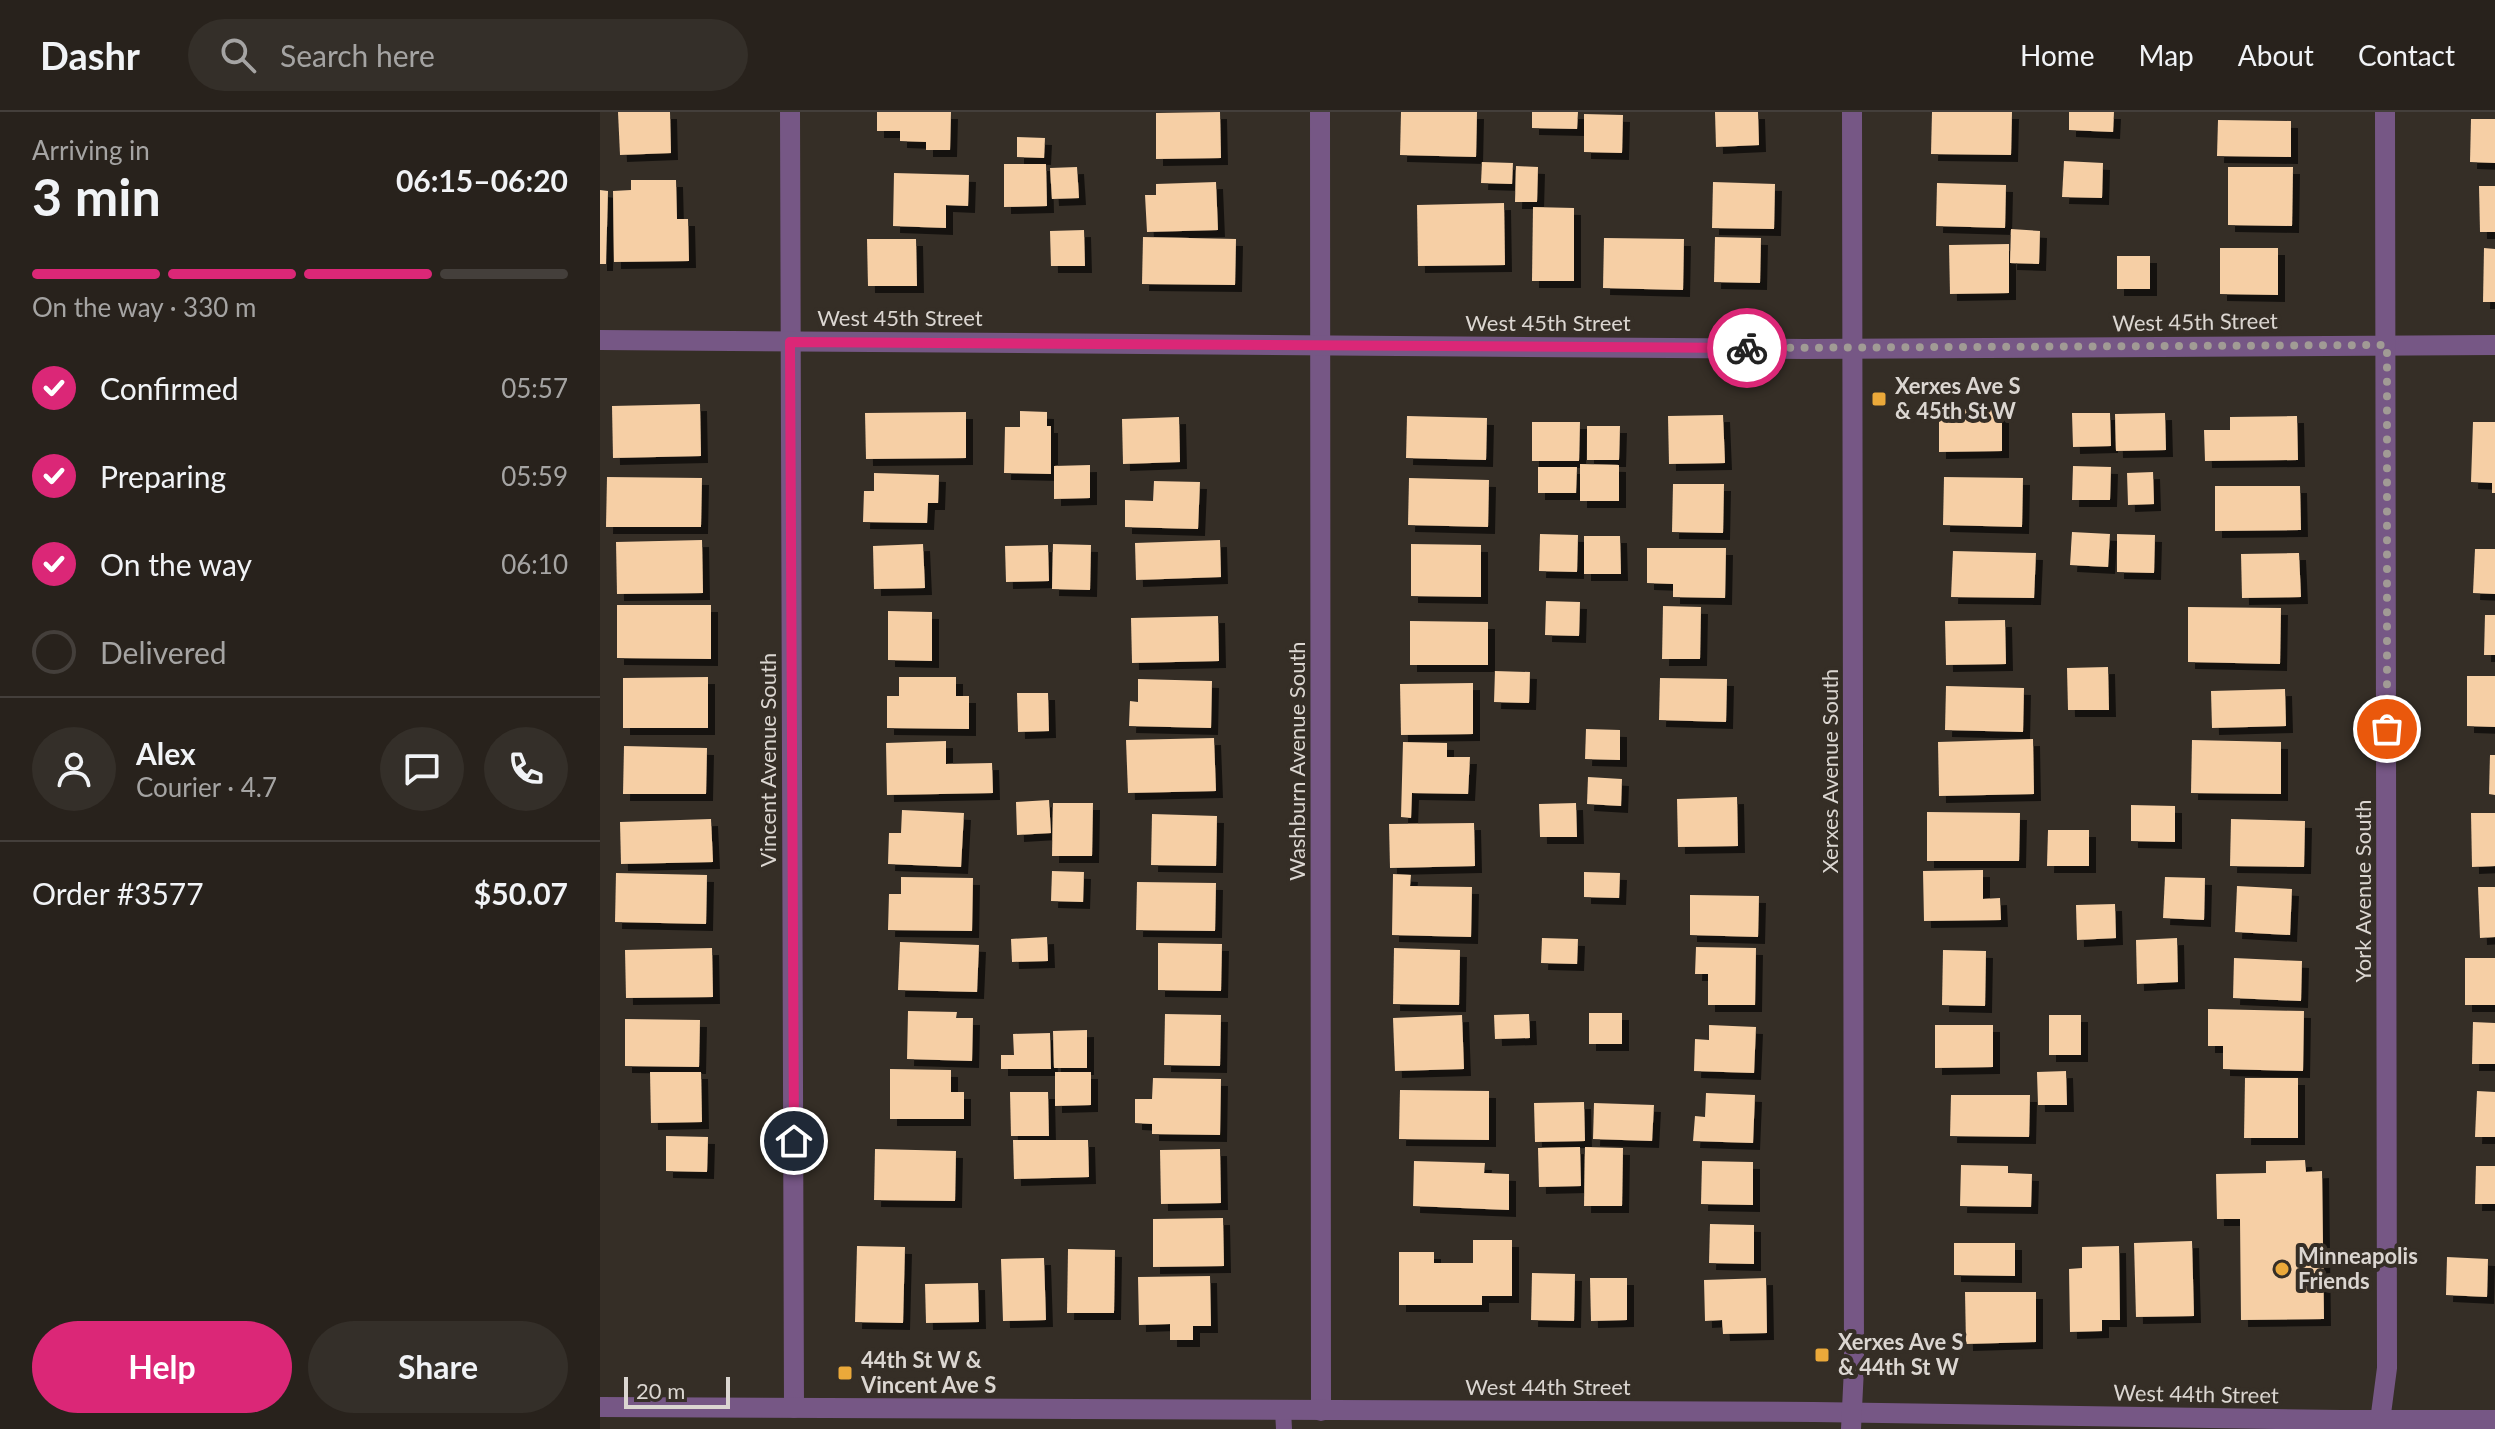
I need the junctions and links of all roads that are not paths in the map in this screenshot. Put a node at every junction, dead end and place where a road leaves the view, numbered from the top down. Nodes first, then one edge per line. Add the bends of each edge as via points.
1 (790, 112) edge
2 (1320, 112) edge
3 (1852, 112) edge
4 (2385, 112) edge
5 (600, 340) edge
6 (790, 342) junction
7 (2387, 345) junction
8 (2495, 345) edge
9 (1321, 346) junction
10 (1853, 348) junction
11 (600, 1407) edge
12 (794, 1408) junction
13 (1321, 1411) junction
14 (1283, 1420) edge
15 (2495, 1420) edge
16 (1852, 1421) edge
17 (2379, 1424) edge

1 - 6 street, Vincent Avenue South
2 - 9 street, Washburn Avenue South
3 - 10 street, Xerxes Avenue South
4 - 7 street, York Avenue South
5 - 6 street, West 45th Street
6 - 9 street, West 45th Street
6 - 12 street, Vincent Avenue South
7 - 8 street, West 45th Street
7 - 10 street, West 45th Street
7 - 17 street, York Avenue South via 2387,1368
9 - 10 street, West 45th Street
9 - 13 street, Washburn Avenue South
10 - 16 street, Xerxes Avenue South
11 - 12 street, West 44th Street
12 - 14 street, West 44th Street
13 - 14 street, West 44th Street
13 - 16 street, West 44th Street
15 - 17 street, West 44th Street
16 - 17 street, West 44th Street

